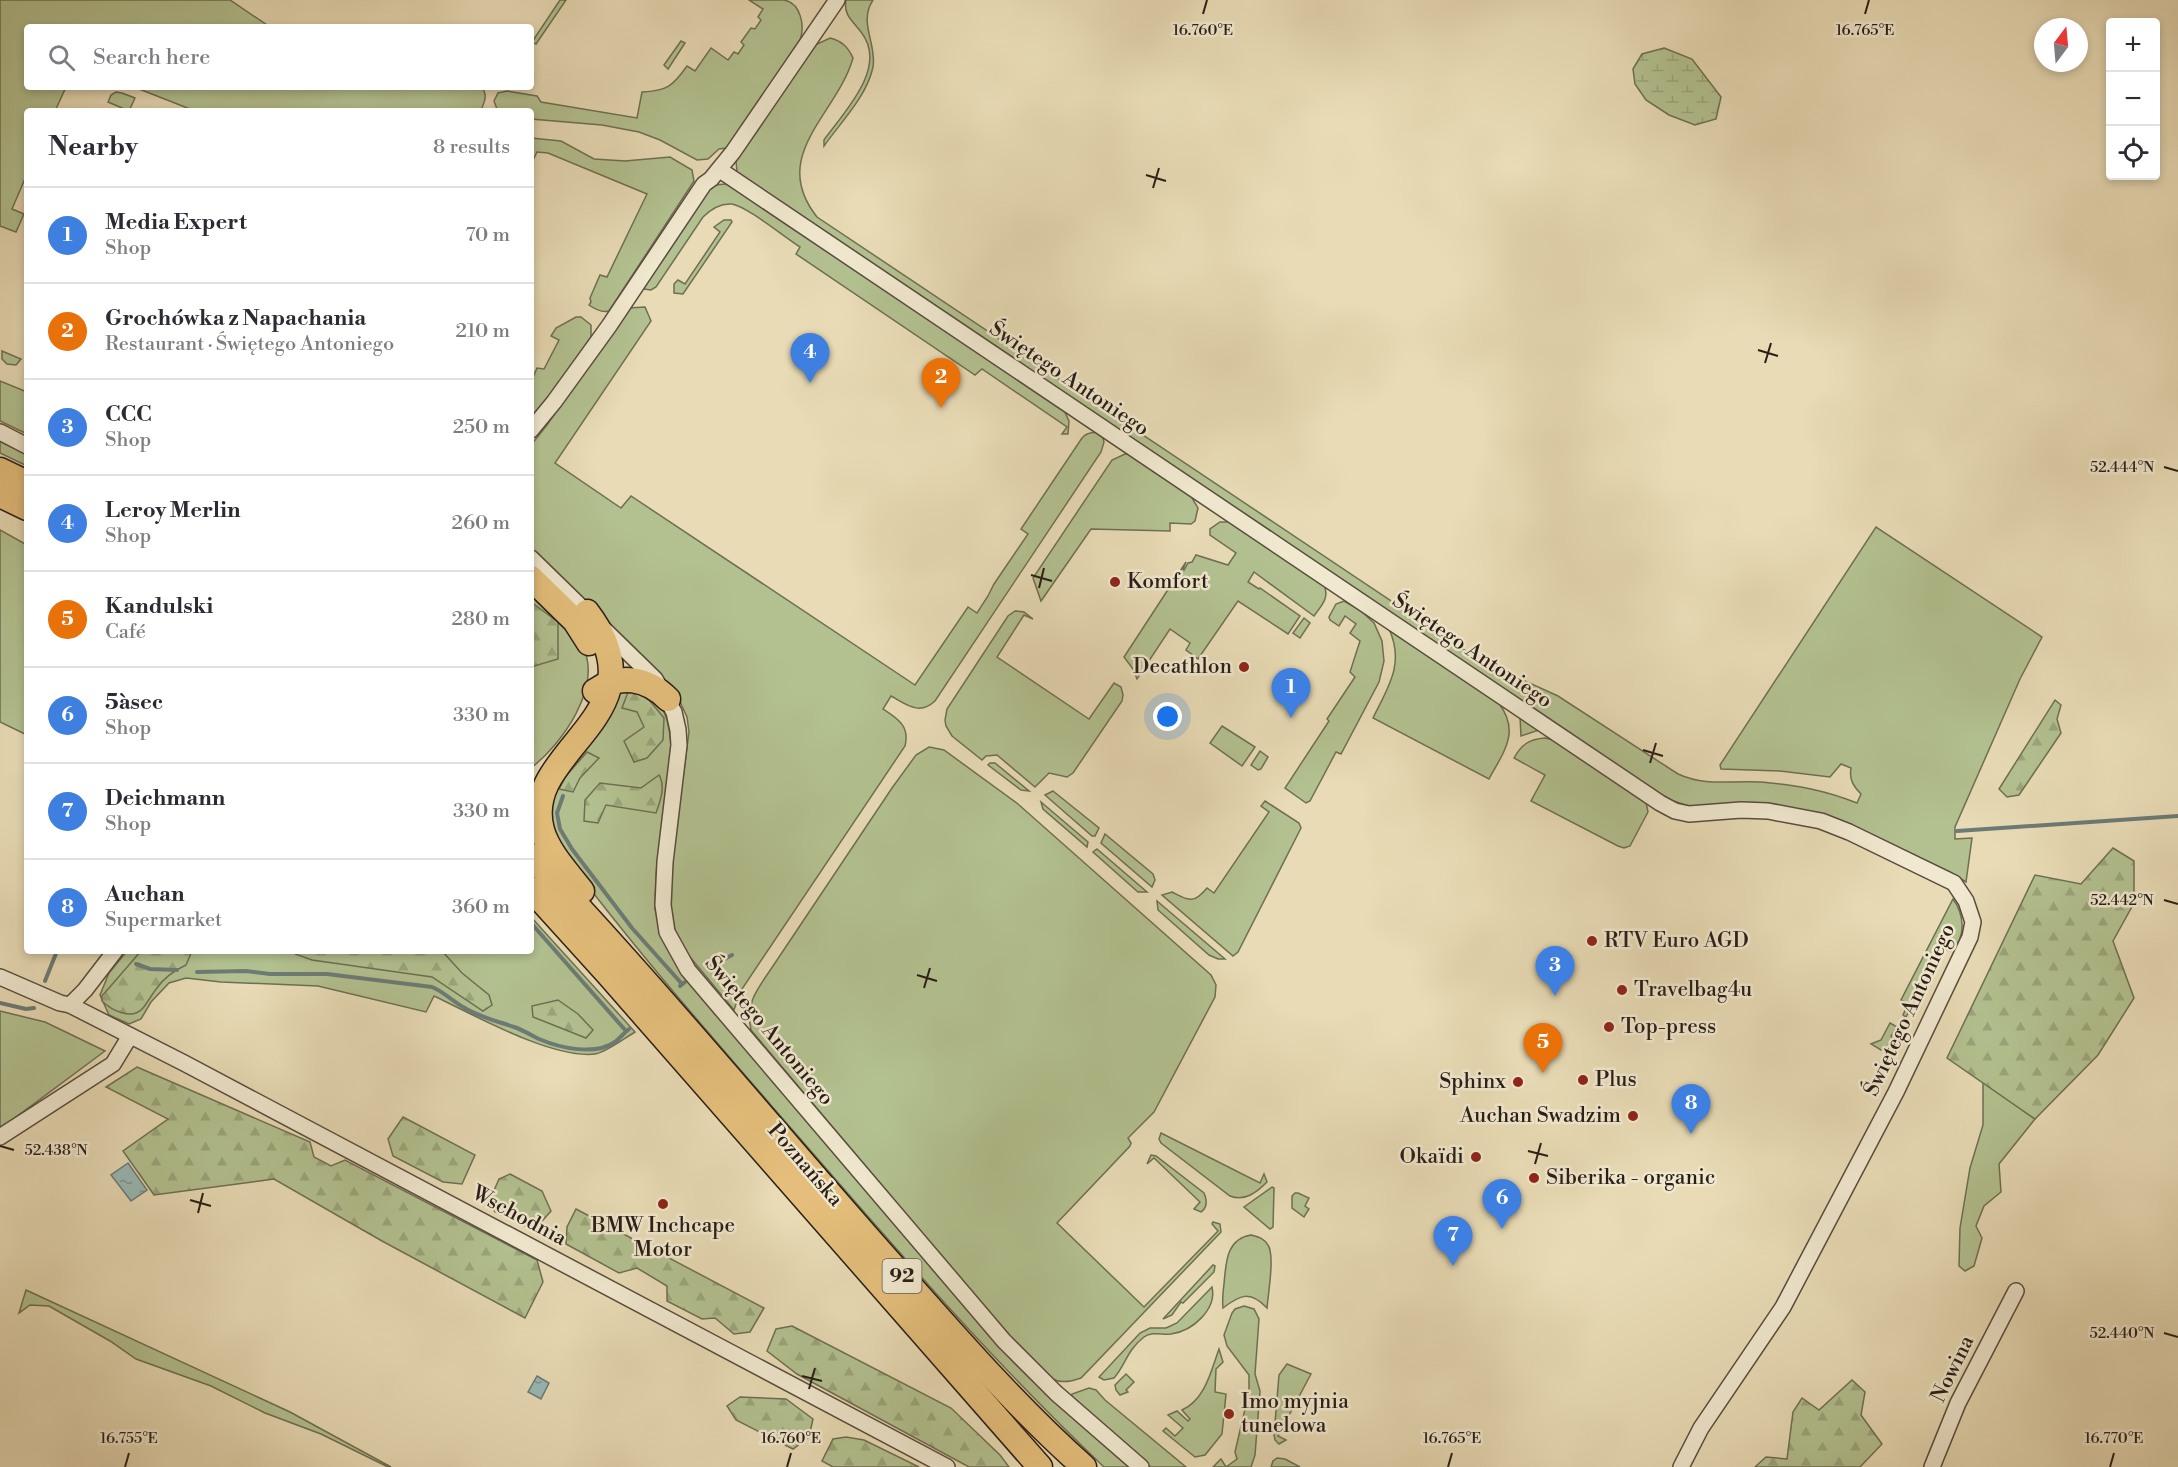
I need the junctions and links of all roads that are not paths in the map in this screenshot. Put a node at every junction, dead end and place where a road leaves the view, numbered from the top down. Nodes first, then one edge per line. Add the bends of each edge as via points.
1 (837, 0) edge
2 (720, 170) junction
3 (534, 426) edge
4 (0, 432) edge
5 (24, 444) edge
6 (0, 470) edge
7 (24, 482) edge
8 (0, 495) edge
9 (24, 507) edge
10 (534, 561) edge
11 (534, 581) edge
12 (587, 612) junction
13 (599, 690) junction
14 (668, 699) junction
15 (534, 771) edge
16 (534, 859) edge
17 (534, 892) edge
18 (113, 954) edge
19 (0, 977) edge
20 (643, 979) junction
21 (70, 1005) junction
22 (129, 1036) junction
23 (0, 1137) edge
24 (2016, 1291) dead end
25 (946, 1467) edge
26 (1040, 1467) edge
27 (1084, 1467) edge
28 (1141, 1467) edge
29 (1681, 1467) edge
30 (1932, 1467) edge

1 - 2 street
2 - 3 street via 704,184 609,326
2 - 29 street, Świętego Antoniego via 1660,803 1684,813 1758,810 1821,822 1954,883 1973,922 1970,937 1896,1092 1783,1308 1701,1428
4 - 5 street
6 - 7 main road
8 - 9 main road
10 - 12 street, Świętego Antoniego
11 - 13 main road via 572,617 586,637
12 - 13 main road via 600,632 610,663
12 - 14 street, Świętego Antoniego via 655,680
13 - 14 main road via 624,679 656,689
13 - 15 main road via 571,732
13 - 20 main road via 603,702 593,723 544,787 540,820 548,843 604,917
14 - 28 street, Świętego Antoniego via 679,735 663,890 664,919 688,970 1004,1341 1056,1393
16 - 20 main road, Poznańska / 92
17 - 26 main road, Poznańska / 92
18 - 21 street
19 - 21 street
20 - 27 main road, Poznańska / 92 via 966,1347
21 - 22 street, Wschodnia
22 - 23 street via 113,1064
22 - 25 street, Wschodnia
24 - 30 street, Nowina via 1958,1403

